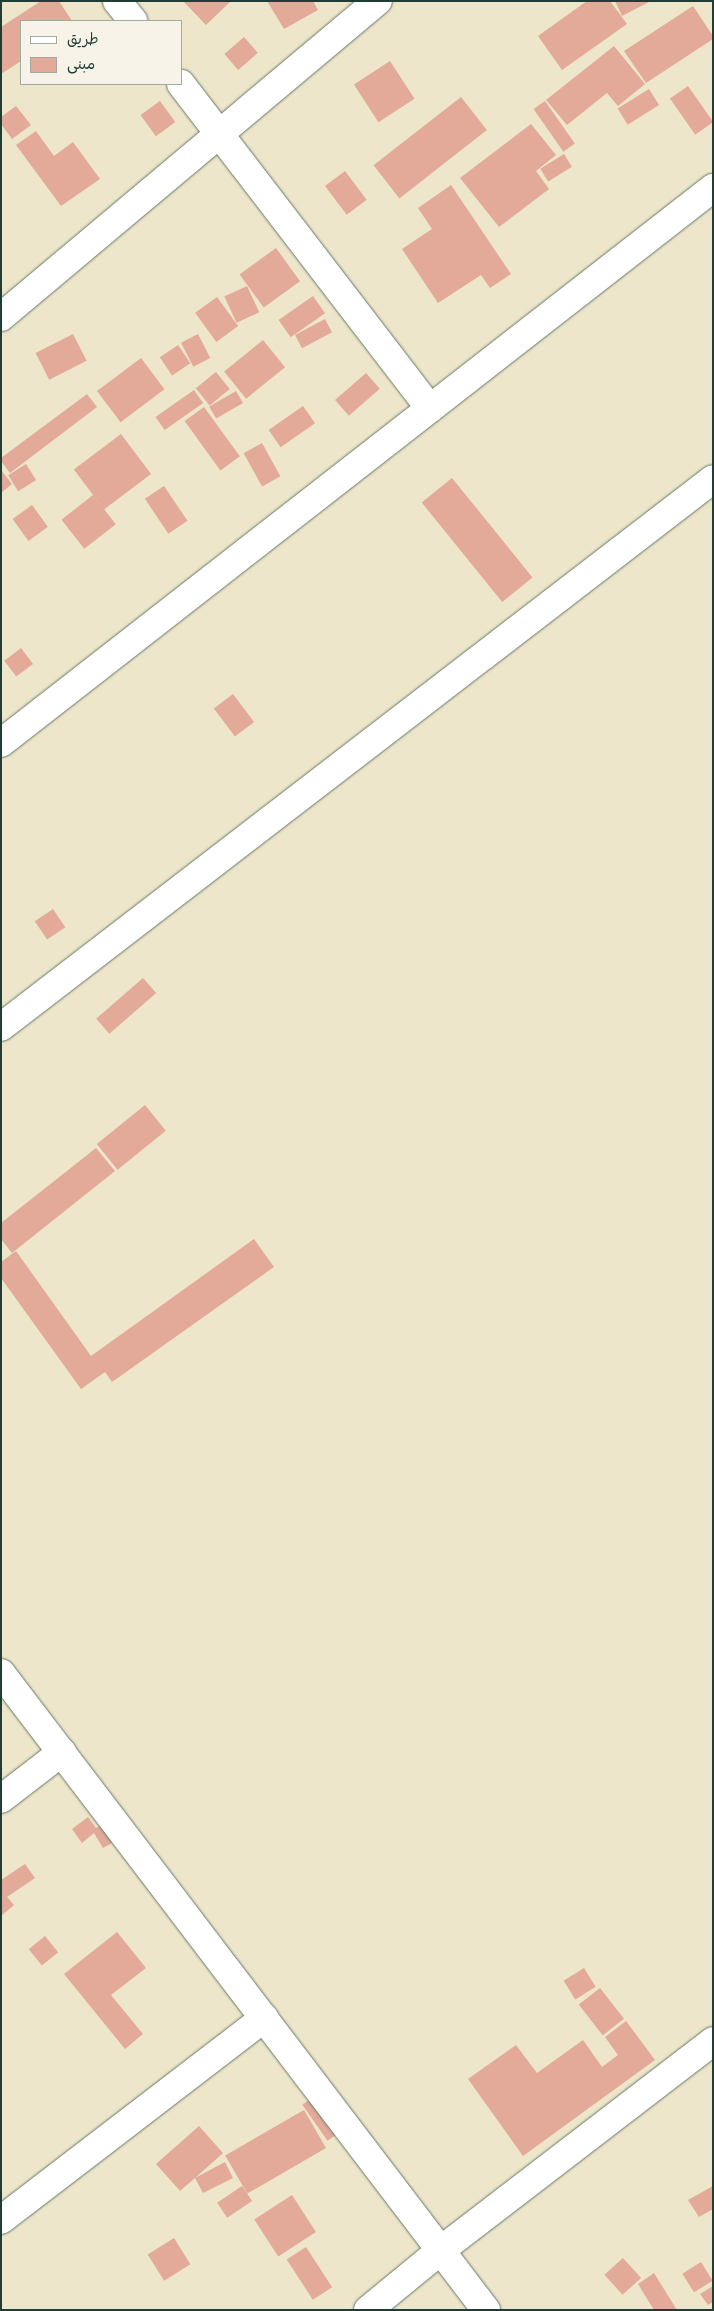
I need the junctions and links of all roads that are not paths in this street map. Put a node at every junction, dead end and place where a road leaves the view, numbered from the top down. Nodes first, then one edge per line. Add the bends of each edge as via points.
1 (118, 1) edge
2 (378, 1) edge
3 (132, 20) edge
4 (182, 85) edge
5 (219, 134) junction
6 (713, 188) edge
7 (1, 317) edge
8 (430, 409) junction
9 (713, 479) edge
10 (1, 743) edge
11 (1, 1027) edge
12 (1, 1673) edge
13 (62, 1752) junction
14 (1, 1799) edge
15 (264, 2018) junction
16 (713, 2041) edge
17 (1, 2220) edge
18 (441, 2250) junction
19 (368, 2310) edge
20 (486, 2310) edge

1 - 3 street
2 - 5 street
4 - 5 street
5 - 7 street
5 - 8 street
6 - 8 street
8 - 10 street
9 - 11 street
12 - 13 street
13 - 14 street
13 - 15 street
15 - 17 street
15 - 18 street
16 - 18 street
18 - 19 street
18 - 20 street

